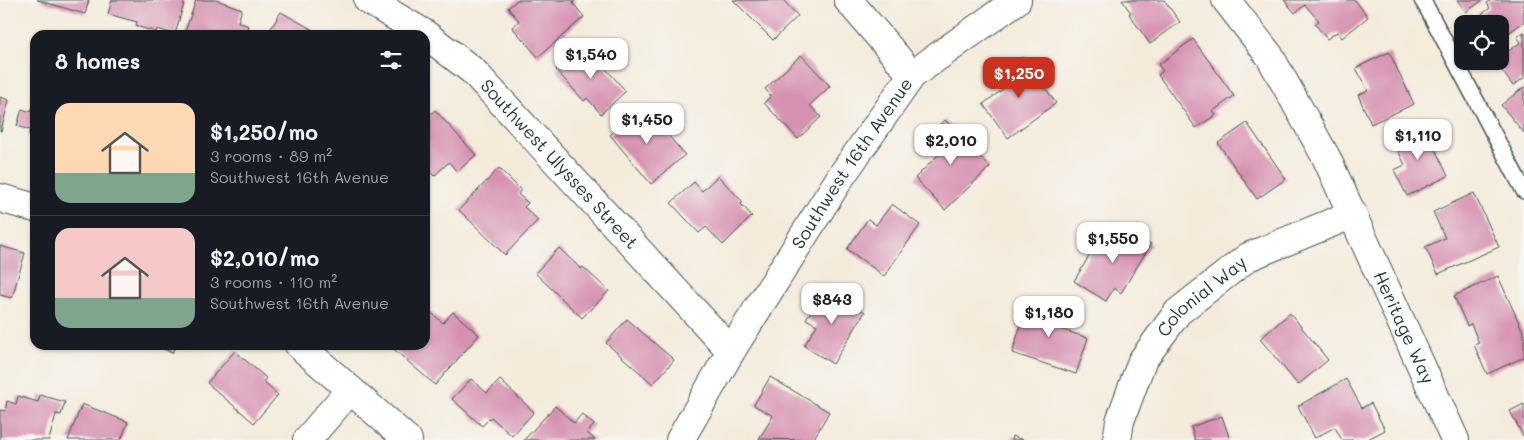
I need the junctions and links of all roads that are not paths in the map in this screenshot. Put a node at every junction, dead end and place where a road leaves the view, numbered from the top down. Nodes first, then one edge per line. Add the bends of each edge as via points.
1 (368, 0) edge
2 (848, 0) edge
3 (1018, 0) edge
4 (1226, 0) edge
5 (1422, 0) edge
6 (418, 30) edge
7 (430, 38) edge
8 (912, 75) junction
9 (1524, 191) edge
10 (0, 198) edge
11 (30, 207) edge
12 (1353, 214) junction
13 (306, 350) edge
14 (731, 352) junction
15 (350, 390) junction
16 (307, 440) edge
17 (408, 440) edge
18 (680, 440) edge
19 (1117, 440) edge
20 (1455, 440) edge

1 - 6 street, Southwest Ulysses Street
2 - 8 street
3 - 8 street, Southwest 16th Avenue
4 - 12 street, Heritage Way via 1269,55 1326,157
5 - 9 lane
7 - 14 street, Southwest Ulysses Street via 473,72
8 - 14 street, Southwest 16th Avenue via 840,178
10 - 11 street
12 - 19 street, Colonial Way via 1248,257 1178,312 1142,361 1120,420
12 - 20 street, Heritage Way
13 - 15 street
14 - 18 street, Southwest 16th Avenue
15 - 16 street
15 - 17 street

